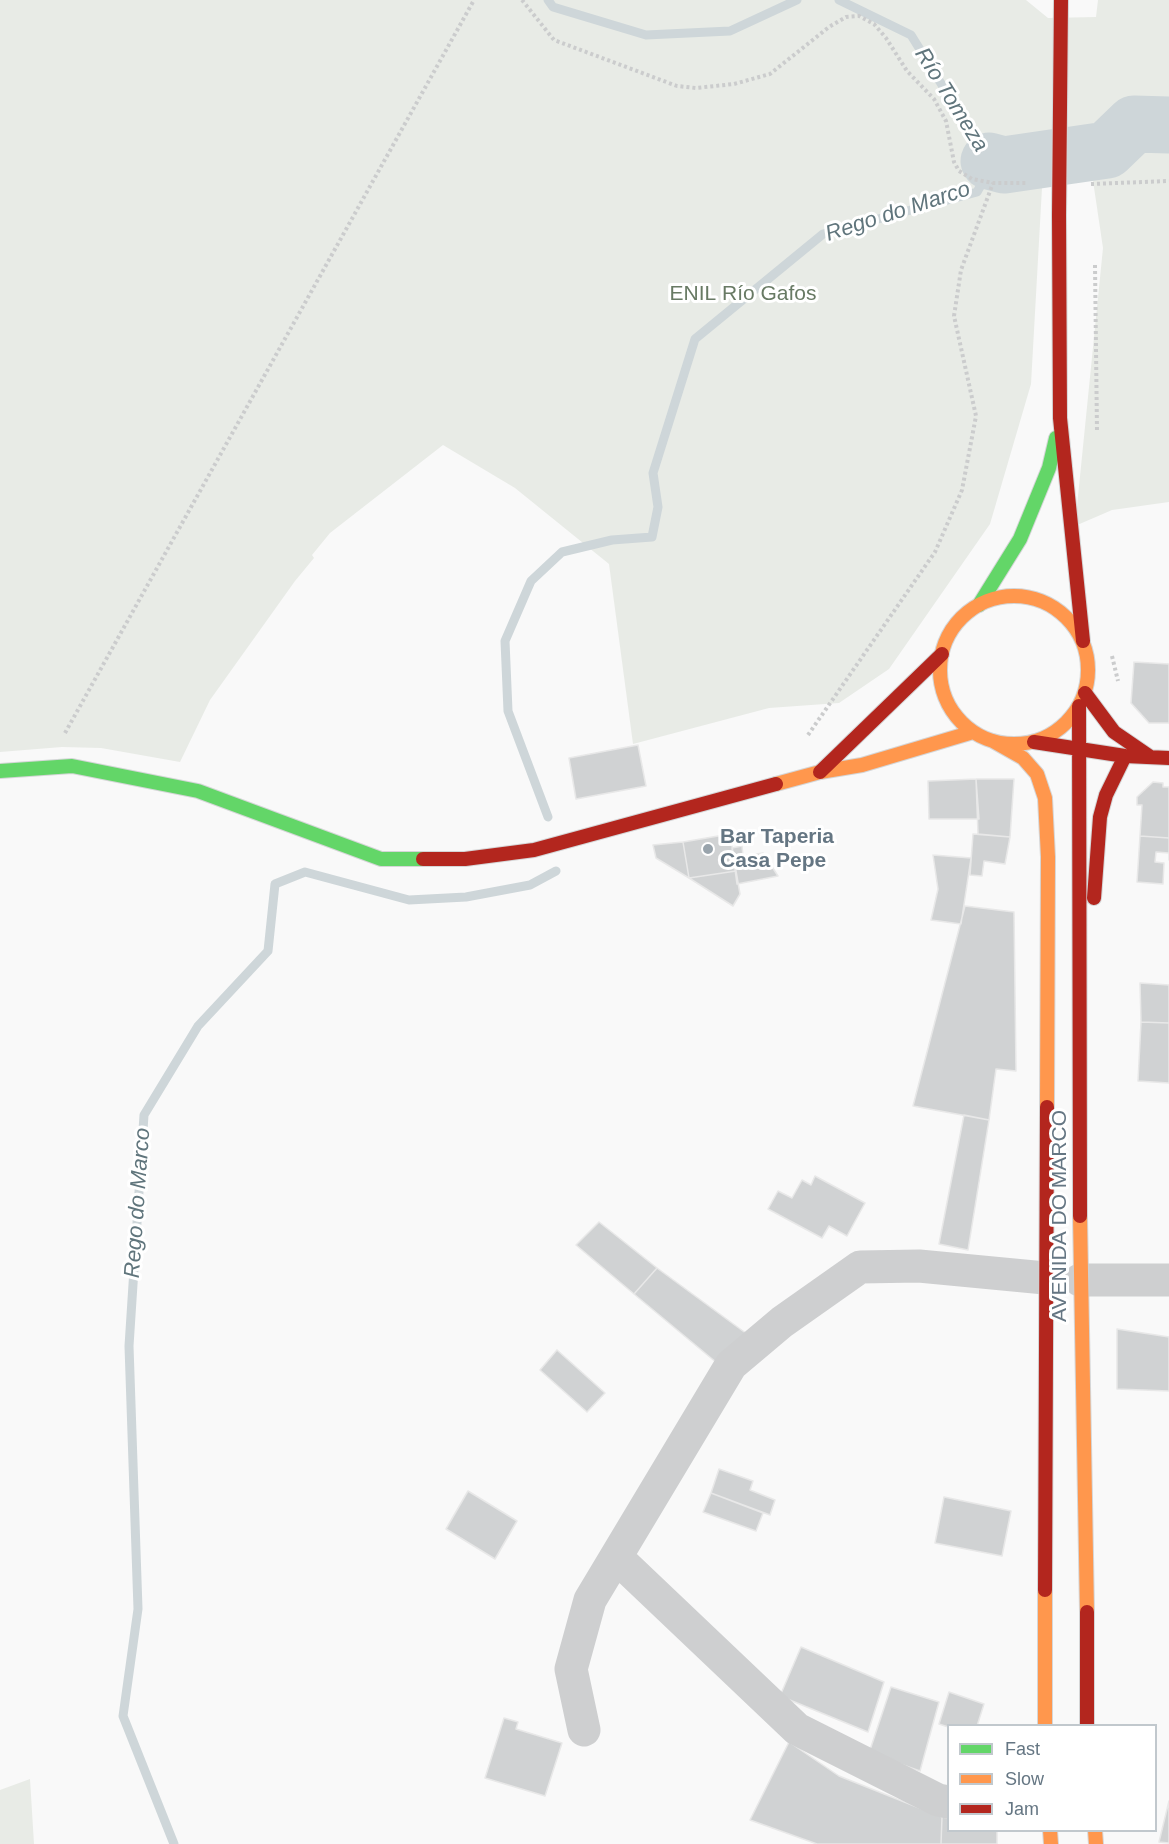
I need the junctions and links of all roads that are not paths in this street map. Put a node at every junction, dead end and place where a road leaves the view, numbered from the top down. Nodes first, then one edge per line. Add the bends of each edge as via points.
1 (1061, 0) edge
2 (1060, 418) junction
3 (979, 605) junction
4 (1083, 643) junction
5 (942, 654) junction
6 (1082, 699) junction
7 (973, 732) junction
8 (993, 741) junction
9 (1034, 742) junction
10 (1078, 749) junction
11 (1125, 756) junction
12 (1149, 756) junction
13 (1169, 758) edge
14 (0, 771) edge
15 (820, 772) junction
16 (1045, 1278) junction
17 (1087, 1279) junction
18 (1169, 1280) edge
19 (616, 1557) junction
20 (1045, 1724) edge
21 (1087, 1724) edge
22 (584, 1730) dead end
23 (947, 1802) edge

1 - 2 main road, bridge
2 - 3 main road via 1049,468 1020,539
2 - 4 main road
3 - 4 main road via 1019,596 1040,600 1073,625
3 - 5 main road via 962,617
4 - 6 main road via 1088,668
5 - 7 main road via 940,676 946,698 957,717
5 - 15 main road
6 - 9 main road via 1067,722
6 - 10 main road, AVENIDA DO MARCO
6 - 12 main road via 1114,732
7 - 8 main road
7 - 15 main road via 862,765
8 - 9 main road
8 - 16 main road, AVENIDA DO MARCO via 1023,758 1037,774 1045,798
9 - 10 main road
10 - 11 main road
10 - 17 main road, AVENIDA DO MARCO
11 - 12 main road
11 - 17 main road via 1106,795 1096,840
12 - 13 main road
14 - 15 main road via 72,766 198,791 381,859 465,860 534,850
16 - 19 street via 919,1266 860,1267 782,1322 732,1365
16 - 20 main road, AVENIDA DO MARCO
17 - 18 street
17 - 21 main road, AVENIDA DO MARCO
19 - 22 street via 590,1600 571,1669
19 - 23 street via 797,1729

